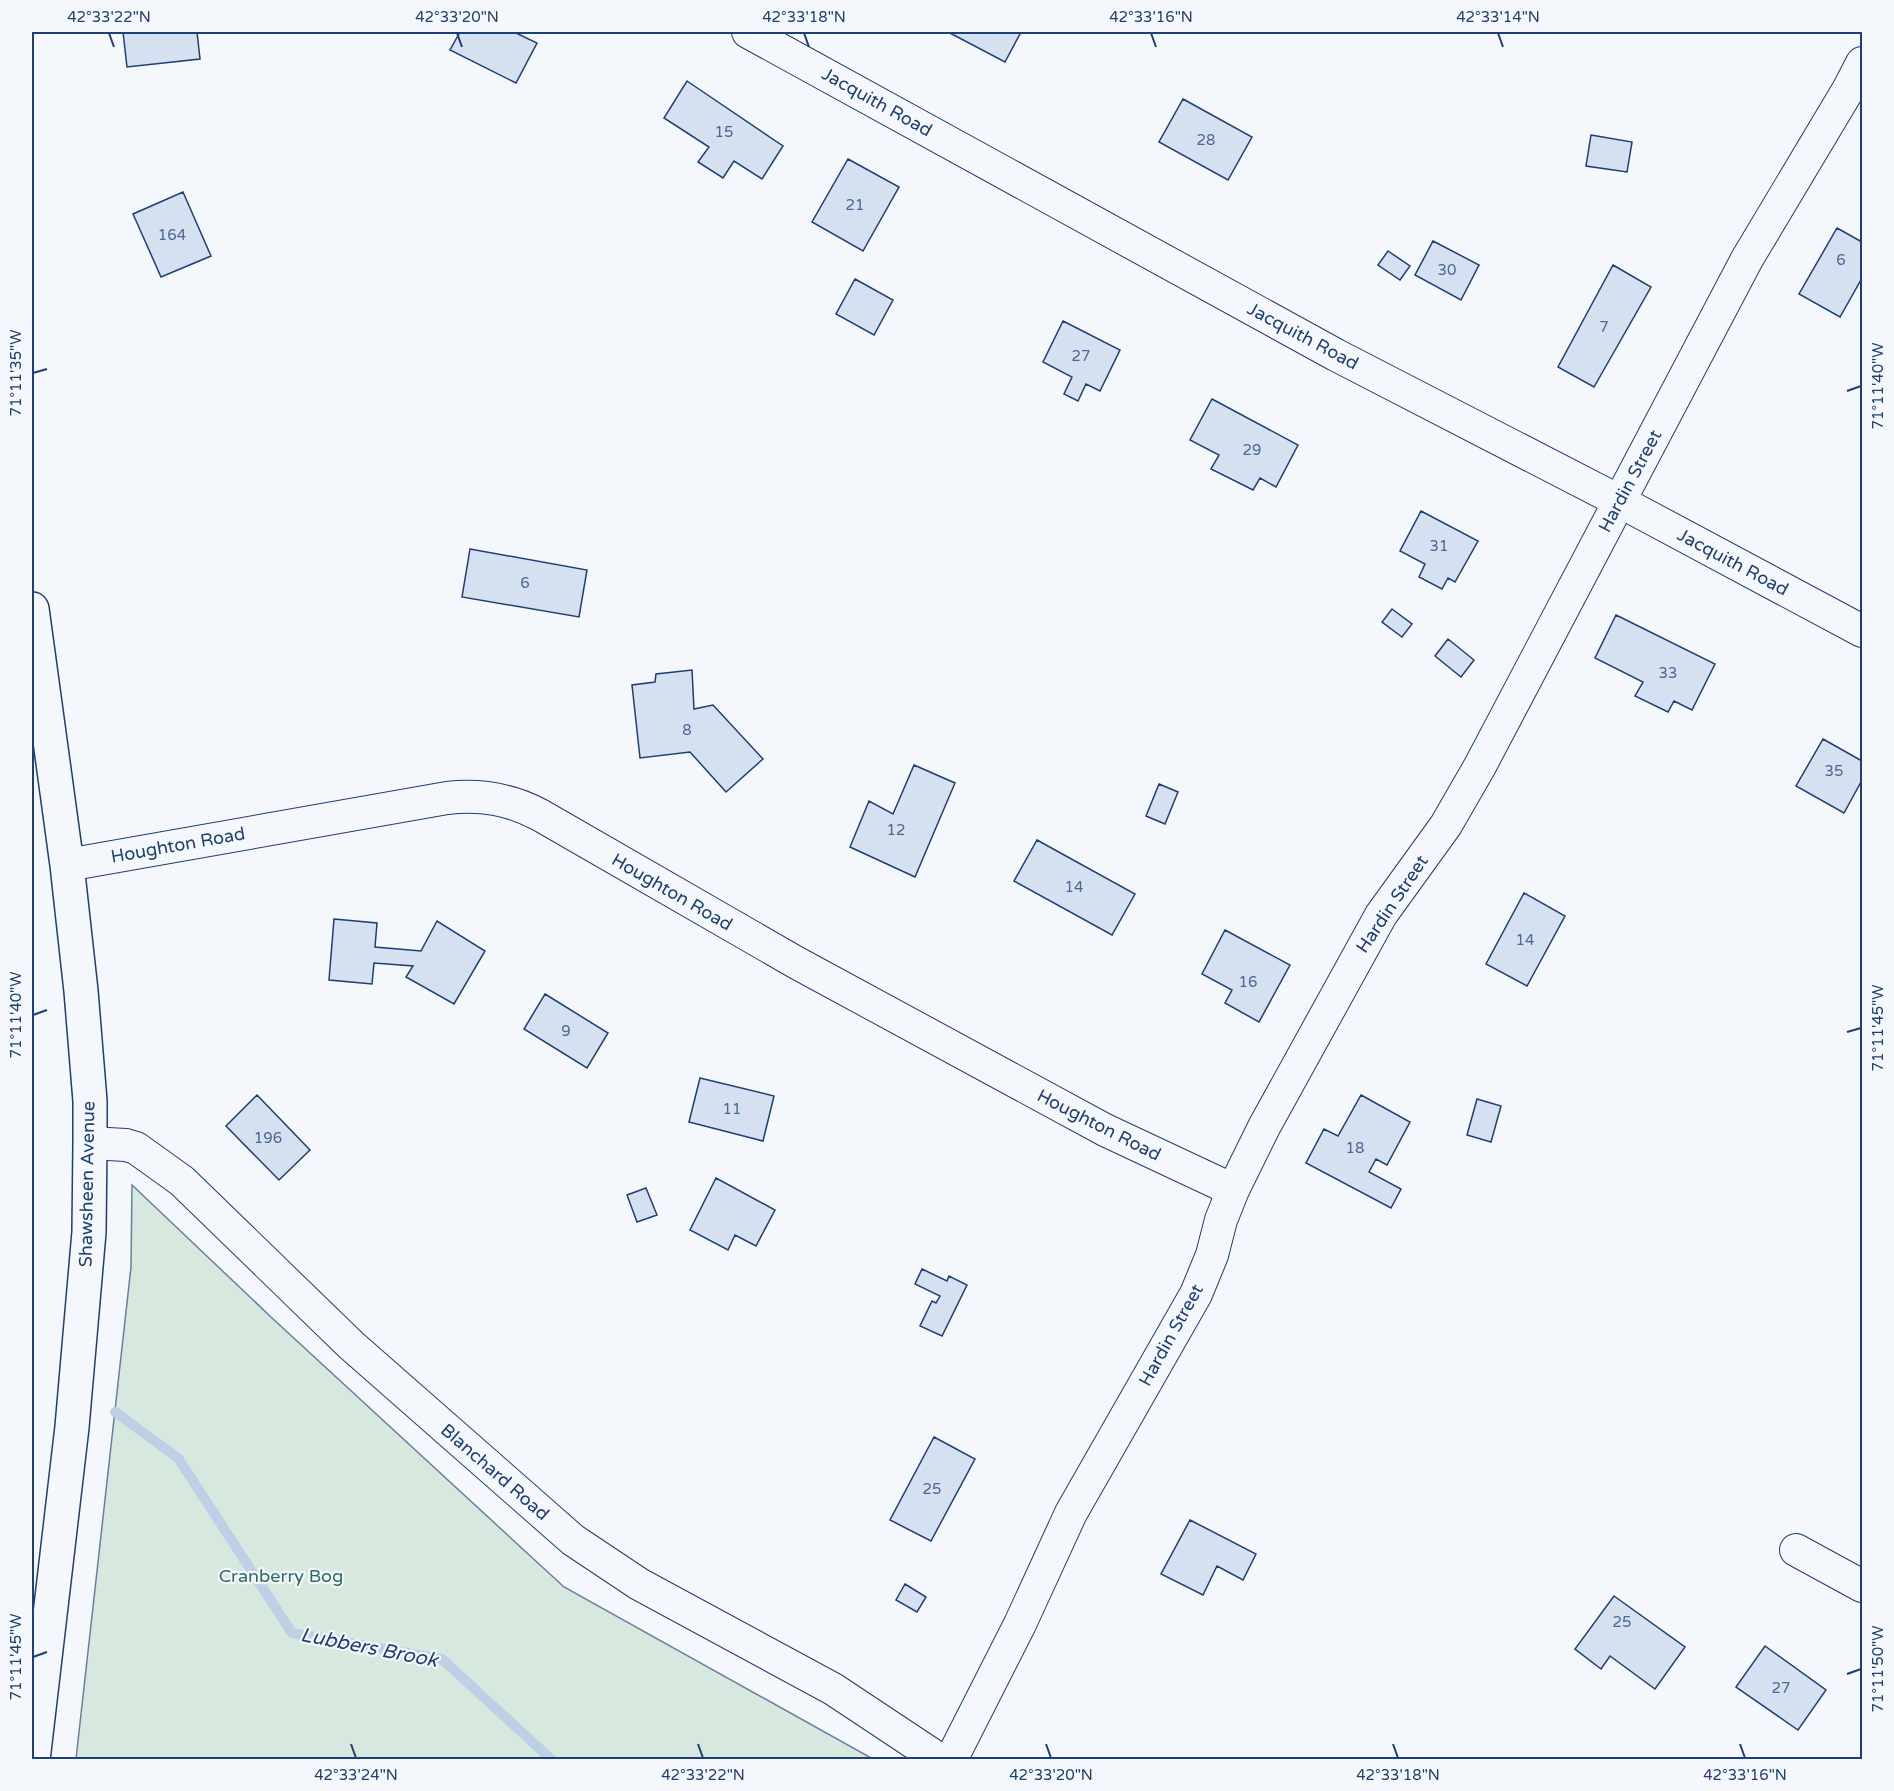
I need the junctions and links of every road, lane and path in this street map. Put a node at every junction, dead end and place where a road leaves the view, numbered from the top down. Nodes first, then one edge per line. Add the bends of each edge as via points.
1 (748, 32) edge
2 (1863, 63) edge
3 (1619, 501) junction
4 (32, 609) edge
5 (1863, 631) edge
6 (67, 865) junction
7 (90, 1143) junction
8 (1233, 1190) junction
9 (1796, 1550) dead end
10 (1863, 1586) edge
11 (33, 1760) edge
12 (940, 1760) edge
13 (951, 1760) edge

1 - 3 street, Jacquith Road via 1336,355
2 - 3 street, Hardin Street via 1747,259
3 - 5 street, Jacquith Road
3 - 8 street, Hardin Street via 1480,766 1446,825 1381,915
4 - 6 main road, Shawsheen Avenue
6 - 7 main road, Shawsheen Avenue via 81,991
6 - 8 street, Houghton Road via 447,798 475,796 508,802 540,815 796,963 1105,1130
7 - 11 main road, Shawsheen Avenue via 89,1232 72,1427
7 - 12 street, Blanchard Road via 136,1148 182,1181 351,1345 573,1540 639,1584 833,1689
8 - 13 street, Hardin Street via 1196,1294 1071,1513
9 - 10 street

